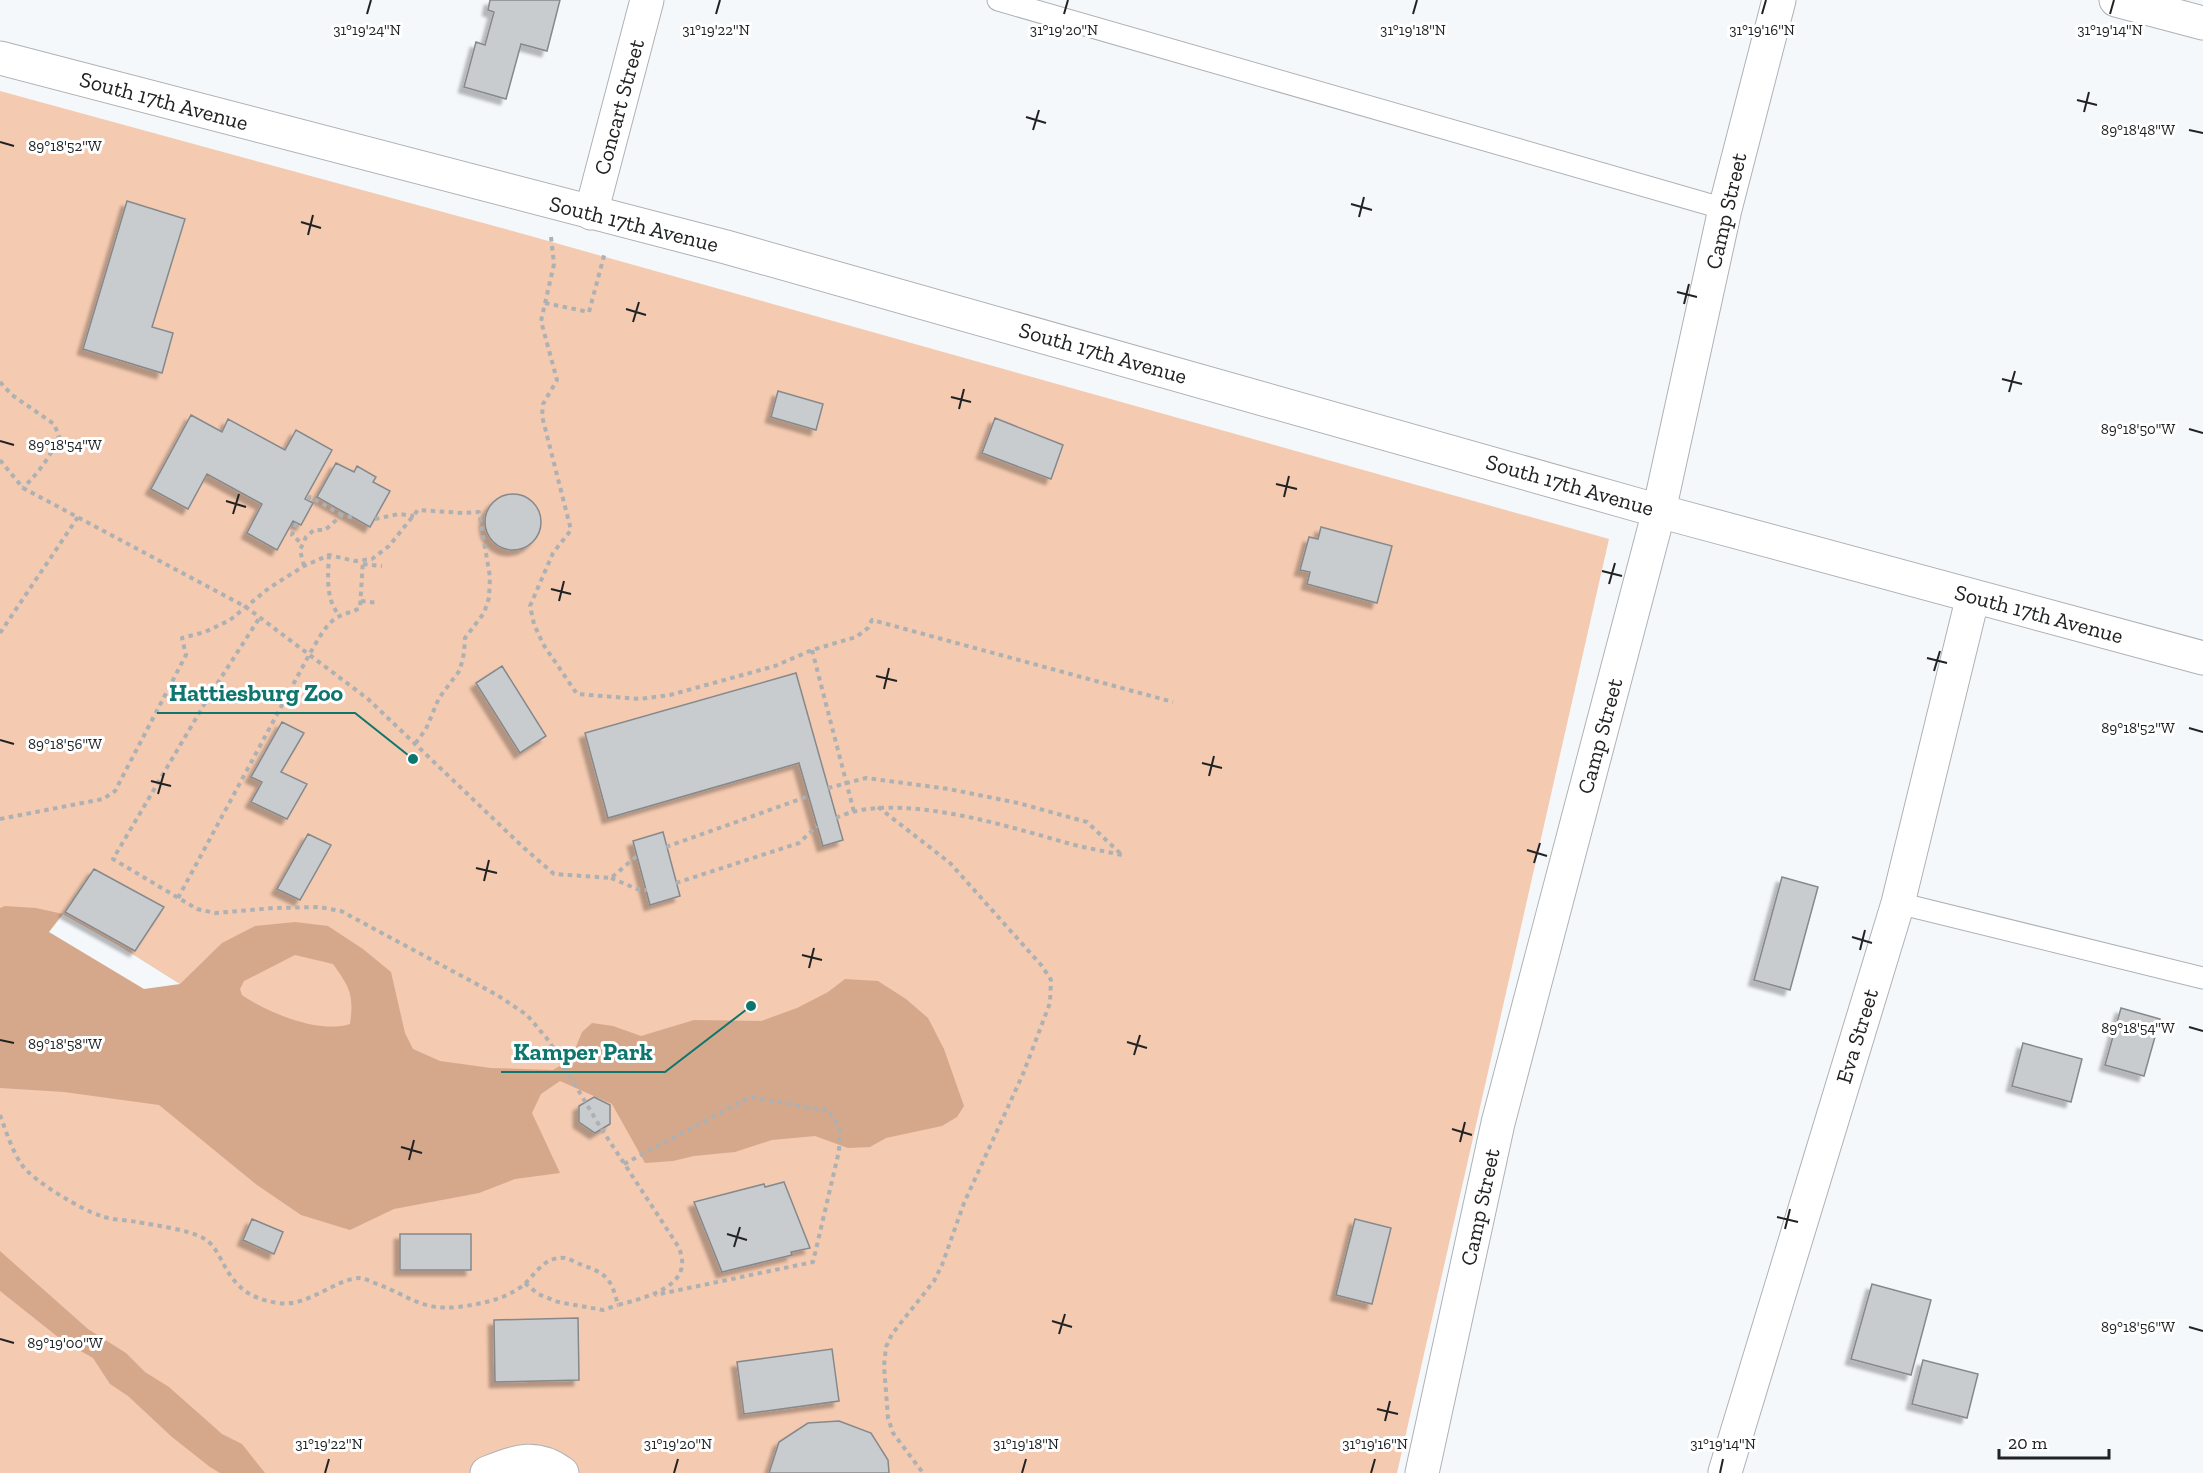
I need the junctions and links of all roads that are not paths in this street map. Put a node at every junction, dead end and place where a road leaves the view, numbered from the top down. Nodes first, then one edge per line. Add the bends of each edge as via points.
1 (647, 0) edge
2 (998, 0) edge
3 (1779, 0) edge
4 (2116, 0) edge
5 (2203, 22) edge
6 (0, 58) edge
7 (1725, 209) junction
8 (591, 213) junction
9 (1659, 511) junction
10 (1973, 596) junction
11 (2203, 658) edge
12 (1898, 903) junction
13 (2203, 978) edge
14 (1725, 1472) edge
15 (487, 1473) edge
16 (562, 1473) edge
17 (1422, 1473) edge

1 - 8 street, Concart Street
2 - 7 lane
3 - 7 street, Camp Street
4 - 5 street
6 - 8 street, South 17th Avenue
7 - 9 street, Camp Street
8 - 9 street, South 17th Avenue via 737,250
9 - 10 street, South 17th Avenue
9 - 17 street, Camp Street via 1498,1123
10 - 11 street, South 17th Avenue
10 - 12 street, Eva Street
12 - 13 lane
12 - 14 street, Eva Street
15 - 16 street via 525,1461 542,1461

